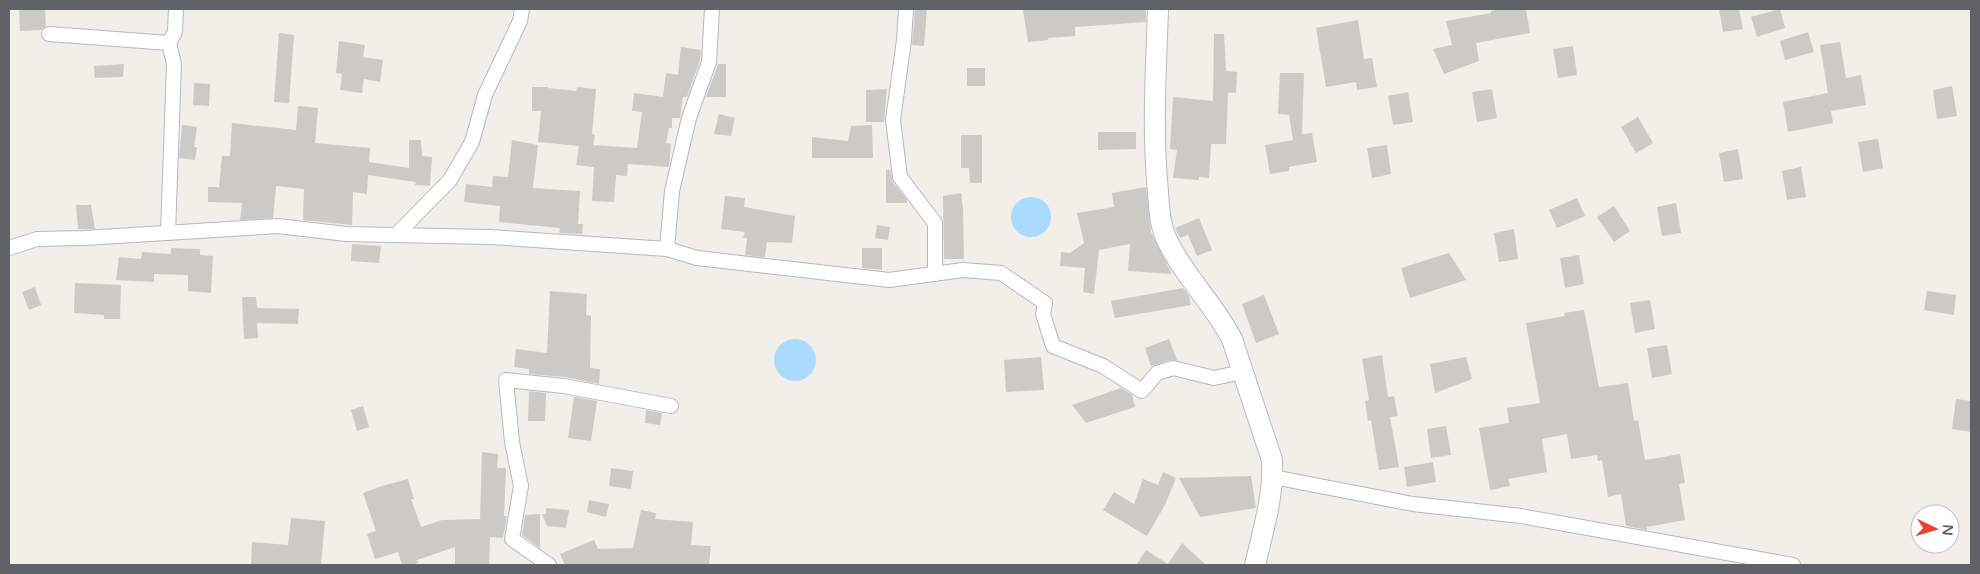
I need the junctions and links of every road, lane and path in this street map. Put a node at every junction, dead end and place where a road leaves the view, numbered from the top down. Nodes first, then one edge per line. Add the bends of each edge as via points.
1 (176, 9) edge
2 (522, 9) edge
3 (712, 9) edge
4 (906, 9) edge
5 (1158, 9) edge
6 (49, 34) dead end
7 (169, 43) junction
8 (168, 233) junction
9 (396, 235) junction
10 (9, 248) edge
11 (667, 249) junction
12 (935, 274) junction
13 (1242, 372) junction
14 (670, 406) dead end
15 (1273, 477) junction
16 (549, 565) edge
17 (1255, 565) edge
18 (1793, 565) edge

1 - 7 street via 175,32
2 - 9 street via 520,21 485,95 472,142 450,180
3 - 11 street via 709,62 689,118 672,190
4 - 12 street via 893,120 900,177 935,223
5 - 13 street via 1157,177 1166,239 1223,322
6 - 7 street
7 - 8 street via 174,64
8 - 9 street via 278,226 346,234
8 - 10 street via 37,239
9 - 11 street via 490,237
11 - 12 street via 697,258 889,280
12 - 13 street via 963,270 1001,273 1045,303 1043,314 1054,346 1103,366 1142,391 1158,373 1173,368 1214,378
13 - 15 street via 1272,460
14 - 16 street via 564,386 506,380 512,442 521,486 512,539
15 - 17 street
15 - 18 street via 1413,504 1521,516

